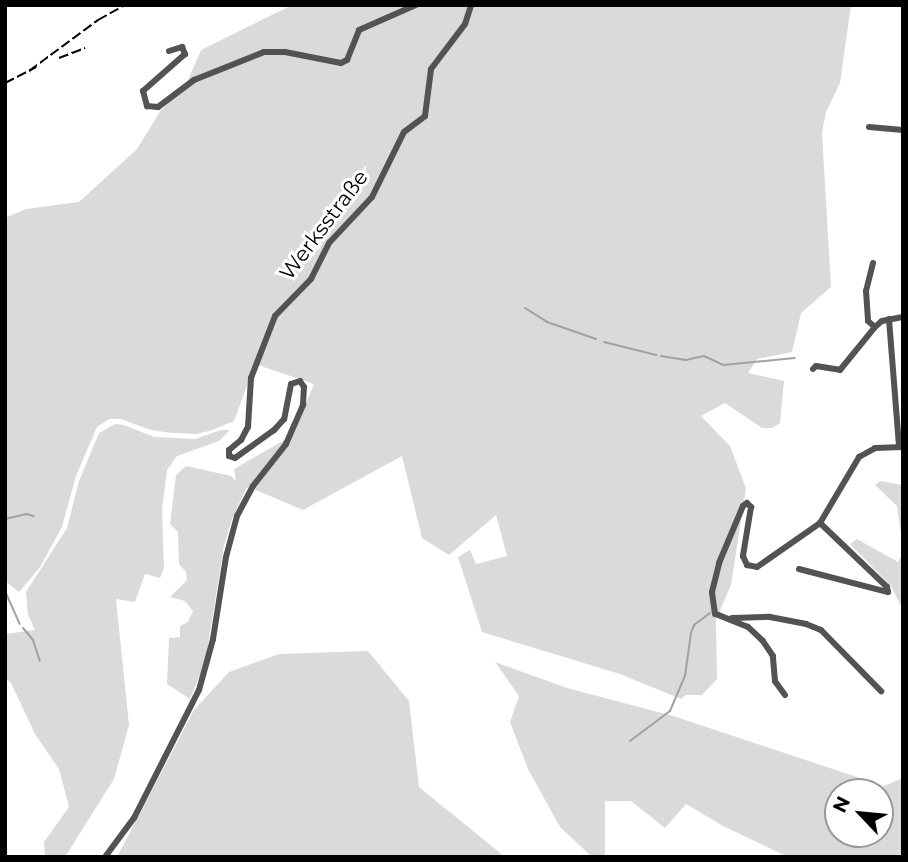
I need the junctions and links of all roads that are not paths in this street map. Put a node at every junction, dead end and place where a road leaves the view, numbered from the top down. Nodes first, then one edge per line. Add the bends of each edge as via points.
1 (416, 5) edge
2 (471, 5) edge
3 (169, 51) dead end
4 (869, 127) dead end
5 (903, 130) edge
6 (873, 263) dead end
7 (903, 317) edge
8 (888, 319) junction
9 (875, 327) junction
10 (813, 369) dead end
11 (901, 447) edge
12 (820, 523) junction
13 (799, 569) dead end
14 (730, 618) junction
15 (881, 691) dead end
16 (785, 695) dead end
17 (105, 857) edge

1 - 3 street via 359,30 341,63 264,52 194,80 158,107 147,106 143,91 185,54 182,47
2 - 17 street, Werksstraße via 465,24 431,68 425,116 404,132 372,197 329,243 311,279 275,316 251,378 248,427 229,456 235,458 284,419 291,384 300,381 304,387 303,405 286,444 253,486 237,516 199,690 134,818
4 - 5 street
6 - 9 street via 866,291 868,321
7 - 8 street
8 - 9 street
8 - 11 street
9 - 10 street via 841,370
11 - 12 street via 875,448 859,457
12 - 13 street via 888,592
12 - 14 street via 753,568 743,556 751,507 746,503 719,563 712,592 715,614
14 - 15 street via 770,618 821,630
14 - 16 street via 763,641 774,656 775,681

